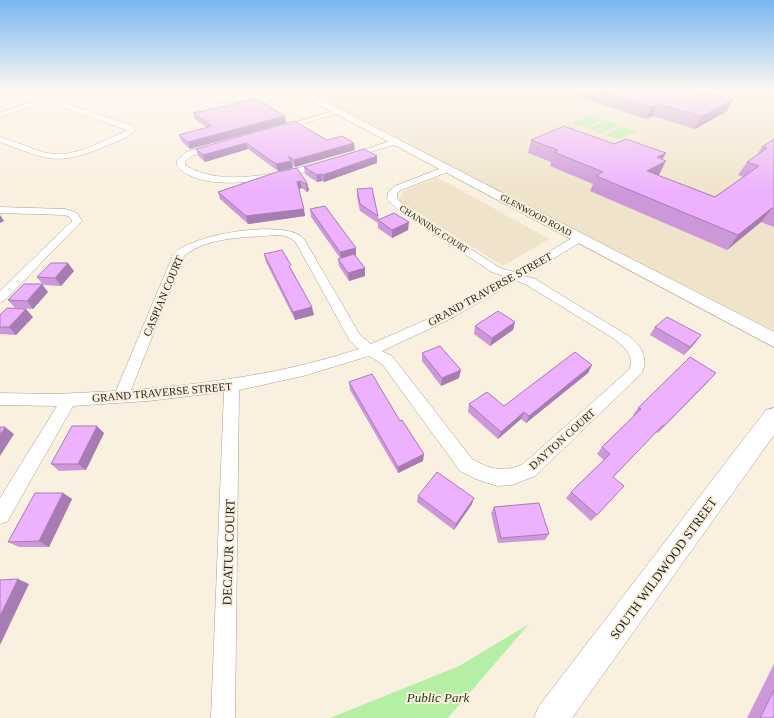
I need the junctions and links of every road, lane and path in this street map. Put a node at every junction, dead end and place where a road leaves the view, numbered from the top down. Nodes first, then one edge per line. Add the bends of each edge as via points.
1 (121, 125) edge
2 (294, 125) edge
3 (361, 125) edge
4 (271, 131) edge
5 (0, 139) edge
6 (394, 142) junction
7 (226, 143) edge
8 (447, 169) junction
9 (0, 210) edge
10 (580, 238) junction
11 (516, 276) junction
12 (0, 298) edge
13 (774, 340) edge
14 (369, 350) junction
15 (232, 386) junction
16 (121, 397) junction
17 (0, 399) edge
18 (68, 401) junction
19 (774, 417) edge
20 (0, 515) edge
21 (223, 718) edge
22 (551, 718) edge

1 - 5 street via 131,130 126,135 60,157
2 - 4 street
3 - 6 street, GLENWOOD ROAD
6 - 7 street via 285,174 241,180 196,175 181,166 181,160 189,154
6 - 8 street, GLENWOOD ROAD
8 - 10 street, GLENWOOD ROAD
8 - 11 street, CHANNING COURT via 398,188 393,192 392,199 401,208 496,270
9 - 12 street via 70,213 77,221
10 - 11 street, GRAND TRAVERSE STREET
10 - 13 street, GLENWOOD ROAD
11 - 14 street, GRAND TRAVERSE STREET via 456,310 394,341
11 - 14 street, DAYTON COURT via 531,282 621,337 632,346 638,356 639,365 635,373 529,470 515,477 499,479 480,474 466,466 387,360
14 - 15 street, GRAND TRAVERSE STREET via 298,372
14 - 16 street, CASPIAN COURT via 355,338 299,239 294,235 276,232 202,241 189,246 179,255
15 - 16 street, GRAND TRAVERSE STREET
15 - 21 street, DECATUR COURT
16 - 18 street, GRAND TRAVERSE STREET
17 - 18 street, GRAND TRAVERSE STREET
18 - 20 street
19 - 22 street, SOUTH WILDWOOD STREET

